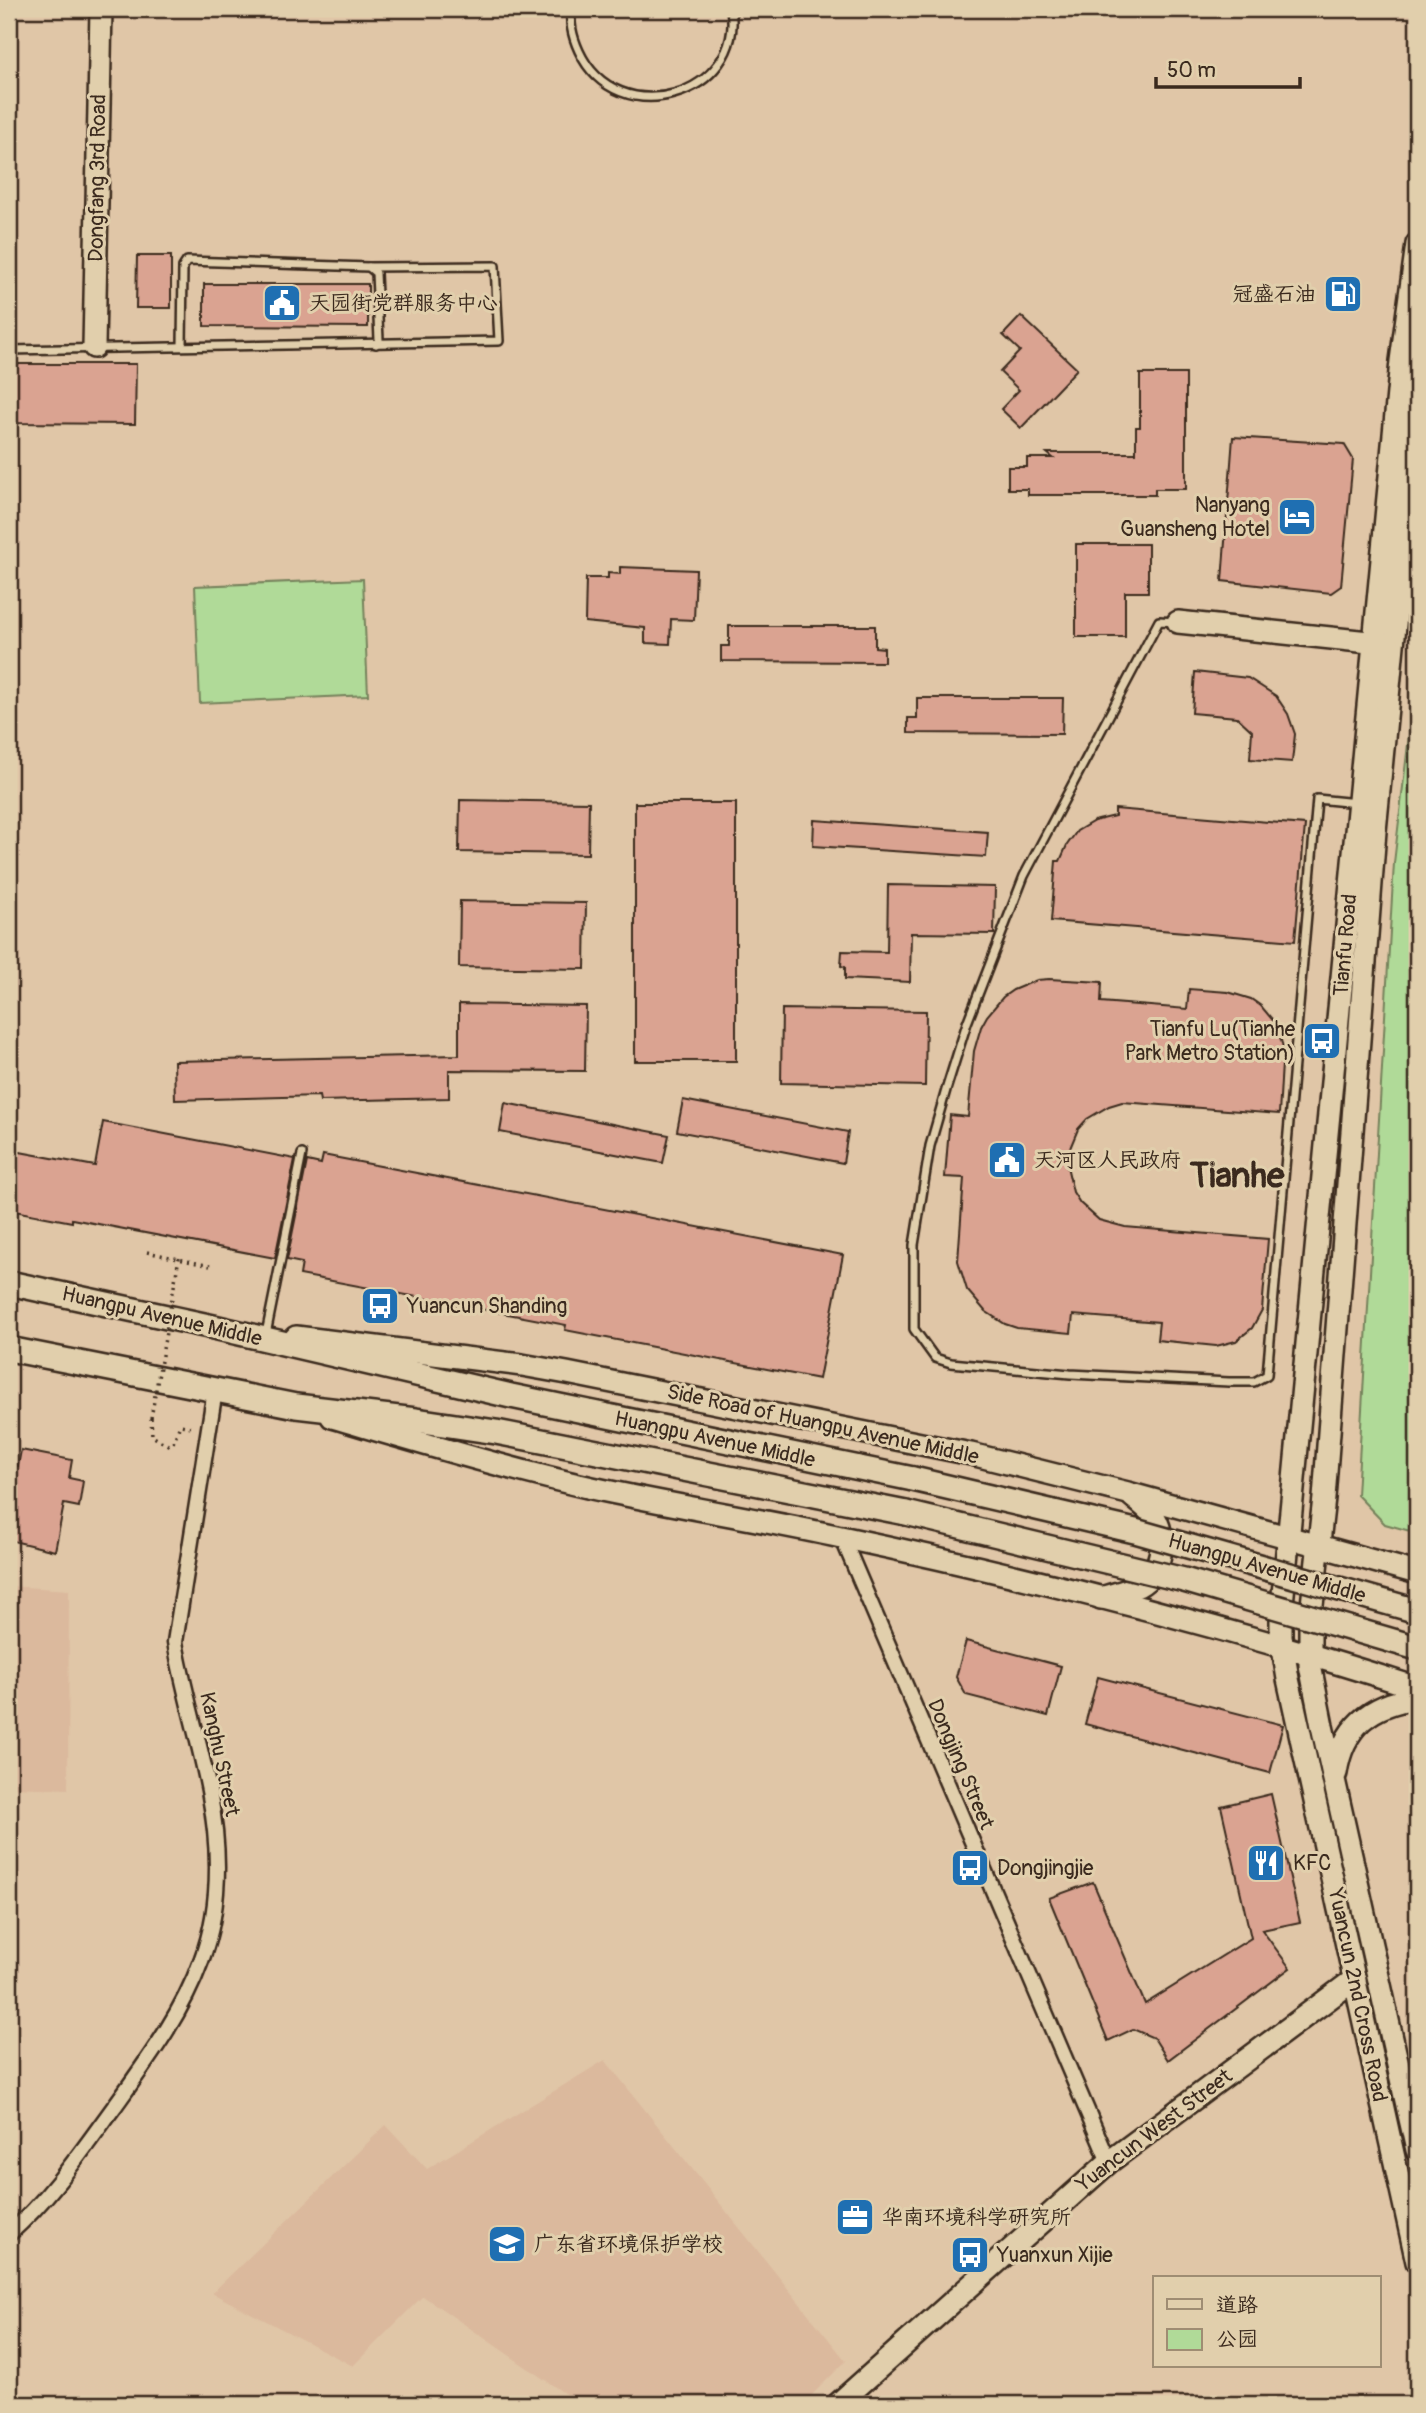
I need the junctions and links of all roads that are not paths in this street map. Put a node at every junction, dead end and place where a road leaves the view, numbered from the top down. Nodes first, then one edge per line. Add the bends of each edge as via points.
1 (101, 9) edge
2 (572, 9) edge
3 (731, 9) edge
4 (1417, 244) edge
5 (369, 267) junction
6 (376, 344) junction
7 (182, 346) junction
8 (94, 347) junction
9 (9, 350) edge
10 (1417, 399) edge
11 (1178, 622) joint
12 (1384, 644) junction
13 (1359, 803) junction
14 (302, 1154) dead end
15 (9, 1283) edge
16 (218, 1328) junction
17 (266, 1334) junction
18 (9, 1349) edge
19 (215, 1390) junction
20 (296, 1406) junction
21 (1128, 1493) junction
22 (1289, 1536) junction
23 (842, 1537) junction
24 (1319, 1544) junction
25 (1417, 1573) edge
26 (1101, 1598) junction
27 (1417, 1611) edge
28 (1283, 1646) junction
29 (1417, 1648) edge
30 (1309, 1653) junction
31 (1417, 1688) edge
32 (1417, 1698) edge
33 (1334, 1782) junction
34 (1355, 1979) junction
35 (1417, 2150) edge
36 (1108, 2162) junction
37 (9, 2234) edge
38 (1417, 2262) edge
39 (838, 2404) edge

1 - 8 main road, Dongfang 3rd Road
2 - 3 lane via 574,40 584,63 624,94 649,98 675,95 698,84 716,66 728,44
4 - 12 main road, Tianfu Road via 1401,361
5 - 6 lane via 376,274
5 - 6 lane via 495,265 499,341
5 - 7 lane via 187,261 183,267
6 - 7 lane
7 - 8 lane
8 - 9 lane
10 - 12 main road, Tianfu Road
11 - 12 main road
11 - 13 lane via 1159,621 1031,864 964,1034 930,1146 914,1245 914,1328 935,1358 1083,1375 1229,1382 1254,1382 1267,1375 1317,799
12 - 13 main road, Tianfu Road
12 - 24 main road, Tianfu Road via 1372,872
13 - 22 main road, Tianfu Road
14 - 17 lane
15 - 16 main road, Huangpu Avenue Middle
16 - 17 main road, Side Road of Huangpu Avenue Middle
16 - 27 main road, Huangpu Avenue Middle, bridge via 1135,1531
17 - 21 main road, Side Road of Huangpu Avenue Middle via 588,1377 971,1454
18 - 19 main road, Huangpu Avenue Middle
19 - 20 main road, Huangpu Avenue Middle
19 - 37 street, Kanghu Street via 175,1642 212,1804 217,1866 211,1932 187,1993 148,2060 71,2168
20 - 23 main road via 569,1482
20 - 29 main road, Huangpu Avenue Middle, bridge via 496,1432 906,1513 1184,1580
21 - 22 main road, Side Road of Huangpu Avenue Middle
21 - 26 main road via 1153,1514 1160,1528 1159,1562 1149,1579 1137,1587
22 - 24 main road, Side Road of Huangpu Avenue Middle
22 - 28 main road, Tianfu Road via 1281,1615
23 - 26 main road
23 - 36 street, Dongjing Street
24 - 25 main road, Side Road of Huangpu Avenue Middle
24 - 30 main road, Tianfu Road
26 - 28 main road
28 - 30 main road
28 - 34 main road, Yuancun 2nd Cross Road
30 - 31 main road
30 - 33 main road, Yuancun 2nd Cross Road
32 - 33 main road via 1385,1706 1354,1726 1342,1745
33 - 35 main road, Yuancun 2nd Cross Road
34 - 36 main road, Yuancun West Street
34 - 38 main road, Yuancun 2nd Cross Road
36 - 39 main road, Yuancun West Street

